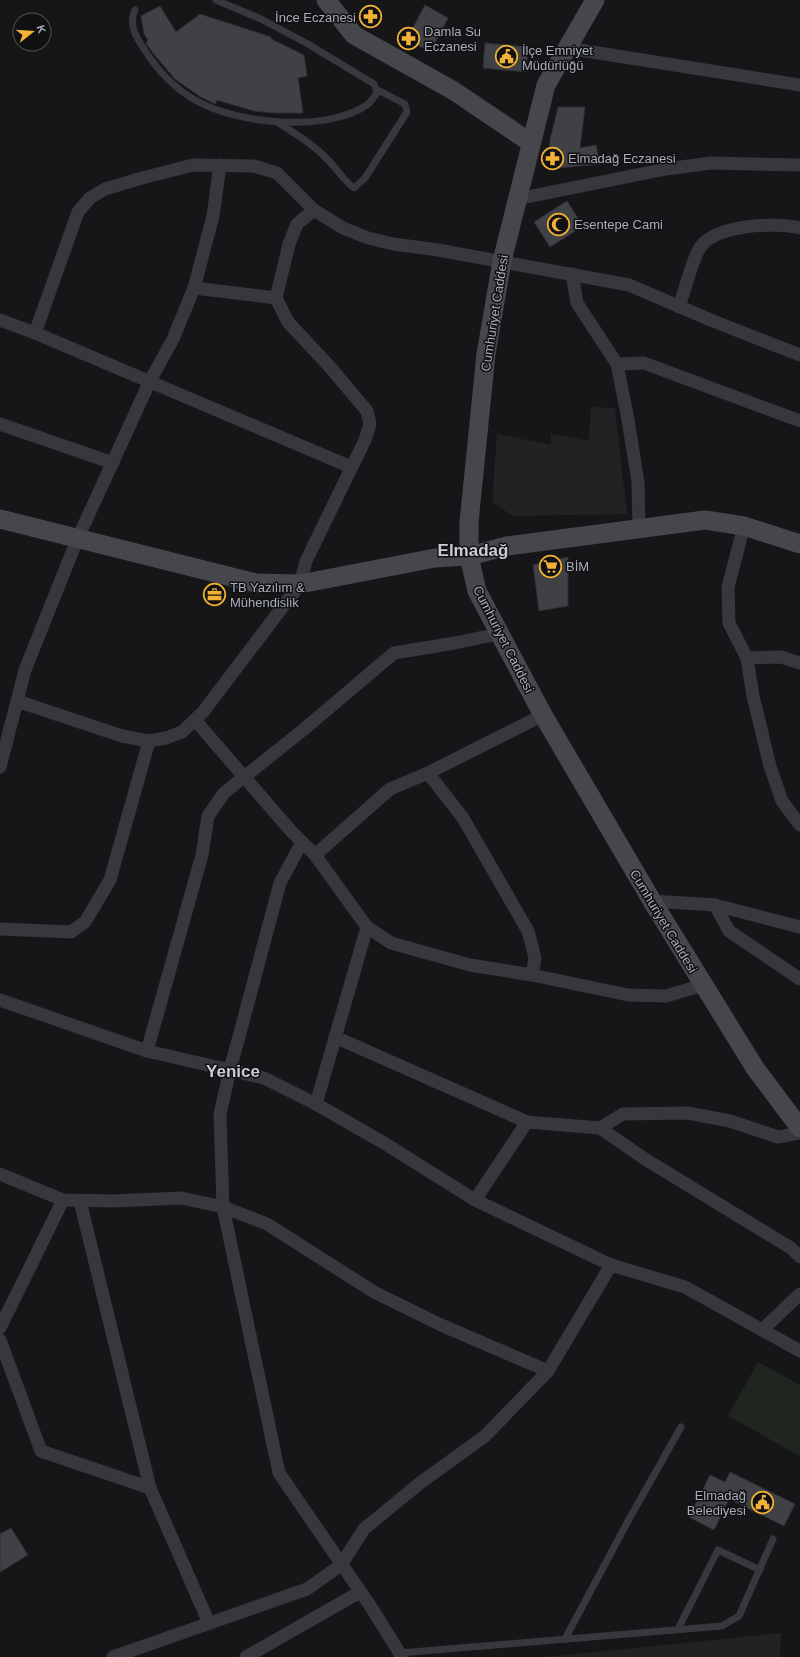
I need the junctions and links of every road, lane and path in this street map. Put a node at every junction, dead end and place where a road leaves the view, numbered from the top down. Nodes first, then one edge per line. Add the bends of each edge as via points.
1 (216, 0) edge
2 (326, 0) edge
3 (595, 0) edge
4 (135, 10) dead end
5 (567, 48) junction
6 (800, 85) edge
7 (376, 89) junction
8 (277, 122) junction
9 (531, 143) junction
10 (220, 165) junction
11 (800, 165) edge
12 (517, 199) junction
13 (314, 210) junction
14 (800, 228) edge
15 (502, 261) junction
16 (572, 274) junction
17 (194, 288) junction
18 (276, 298) junction
19 (680, 307) junction
20 (0, 320) edge
21 (35, 333) junction
22 (800, 355) edge
23 (617, 364) junction
24 (150, 381) junction
25 (800, 421) edge
26 (0, 424) edge
27 (113, 463) junction
28 (351, 467) junction
29 (0, 519) edge
30 (744, 526) junction
31 (639, 529) junction
32 (77, 540) junction
33 (800, 544) edge
34 (469, 556) junction
35 (300, 584) junction
36 (498, 634) junction
37 (747, 658) junction
38 (800, 663) edge
39 (17, 701) junction
40 (543, 716) junction
41 (195, 720) junction
42 (149, 741) junction
43 (0, 767) edge
44 (428, 774) junction
45 (245, 778) junction
46 (800, 825) edge
47 (302, 842) junction
48 (315, 855) junction
49 (652, 901) junction
50 (714, 905) junction
51 (367, 927) junction
52 (800, 927) edge
53 (0, 929) edge
54 (532, 975) junction
55 (800, 979) edge
56 (703, 985) junction
57 (0, 1000) edge
58 (335, 1037) junction
59 (147, 1051) junction
60 (230, 1070) junction
61 (316, 1104) junction
62 (527, 1122) junction
63 (600, 1128) junction
64 (800, 1128) edge
65 (800, 1134) edge
66 (0, 1174) edge
67 (63, 1200) junction
68 (475, 1200) junction
69 (80, 1201) junction
70 (223, 1207) junction
71 (800, 1257) edge
72 (611, 1266) junction
73 (800, 1294) edge
74 (0, 1328) edge
75 (762, 1330) junction
76 (0, 1340) edge
77 (800, 1351) edge
78 (548, 1371) junction
79 (681, 1427) dead end
80 (150, 1488) junction
81 (773, 1539) dead end
82 (341, 1565) junction
83 (760, 1570) junction
84 (360, 1592) junction
85 (209, 1623) junction
86 (678, 1629) junction
87 (566, 1639) junction
88 (401, 1655) edge
89 (113, 1657) edge
90 (246, 1657) edge

1 - 7 lane via 261,19 308,44 374,84
2 - 9 street via 354,34 454,91
3 - 5 street, Cumhuriyet Caddesi
4 - 8 lane via 132,15 134,35 158,70 194,100 244,118
5 - 6 street
5 - 9 street, Cumhuriyet Caddesi via 546,86
7 - 8 lane via 377,94 368,104 346,116 307,122
7 - 8 lane via 405,104 407,112 365,178 354,188 329,160
9 - 12 street, Cumhuriyet Caddesi
10 - 13 street via 254,166 277,173
10 - 17 street via 213,216
10 - 21 street via 186,167 105,189 90,198 78,212
11 - 12 street via 756,162 703,164
12 - 15 street, Cumhuriyet Caddesi
13 - 15 street via 343,228 368,238
13 - 18 street via 297,224 289,244
14 - 19 street via 761,225 712,236 698,250
15 - 16 street
15 - 34 street, Cumhuriyet Caddesi via 486,354 469,522
16 - 19 street via 630,285
16 - 23 street via 578,303
17 - 18 street
17 - 24 street via 173,339
18 - 28 street via 288,322 367,411 370,424
19 - 22 street
20 - 21 street
21 - 24 street
23 - 25 street via 644,363
23 - 31 street via 638,482
24 - 27 street
24 - 28 street
26 - 27 street
27 - 32 street
28 - 35 street via 306,561
29 - 32 street
30 - 31 street via 704,520
30 - 33 street
30 - 37 street via 728,587 730,623
31 - 34 street via 507,546
32 - 35 street via 256,583
32 - 39 street via 25,670
34 - 35 street via 435,558
34 - 36 street, Cumhuriyet Caddesi via 477,591
35 - 41 street
36 - 40 street, Cumhuriyet Caddesi
36 - 45 street via 394,653
37 - 38 street via 781,657
37 - 46 street via 753,696 770,766 782,801
39 - 42 street via 122,736
39 - 43 street
40 - 44 street
40 - 49 street, Cumhuriyet Caddesi
41 - 42 street via 182,732
41 - 45 street
42 - 53 street via 110,880 85,922 71,932
44 - 48 street via 390,789
44 - 54 street via 463,818 528,931 535,958
45 - 47 street
45 - 59 street via 224,794 208,816 202,855
47 - 48 street
47 - 60 street via 280,883
48 - 51 street
49 - 50 street
49 - 56 street, Cumhuriyet Caddesi
50 - 52 street
50 - 55 street via 729,931
51 - 54 street via 391,944 470,965
51 - 58 street
54 - 56 street via 628,995 666,996
56 - 64 street, Cumhuriyet Caddesi via 754,1068
57 - 59 street
58 - 61 street
58 - 62 street
59 - 60 street
60 - 61 street via 264,1078
60 - 70 street via 220,1114
61 - 68 street
62 - 63 street
62 - 68 street
63 - 65 street via 623,1114 688,1113 730,1121 778,1137
63 - 71 street via 645,1159 791,1248
66 - 67 street
67 - 69 street
67 - 74 street
68 - 72 street
69 - 70 street via 180,1198
69 - 80 street
70 - 78 street via 267,1224 374,1292 441,1325
70 - 82 street via 279,1473
72 - 75 street via 685,1287
72 - 78 street
73 - 75 street
75 - 77 street
76 - 80 street via 41,1451
78 - 82 street via 485,1436 420,1483 364,1529
79 - 87 lane
80 - 85 street
81 - 83 lane
82 - 84 street
82 - 85 street via 307,1589
83 - 86 lane via 739,1616 722,1626
83 - 86 lane via 718,1550
84 - 88 street
84 - 90 street
85 - 89 street
86 - 87 lane
87 - 88 lane

